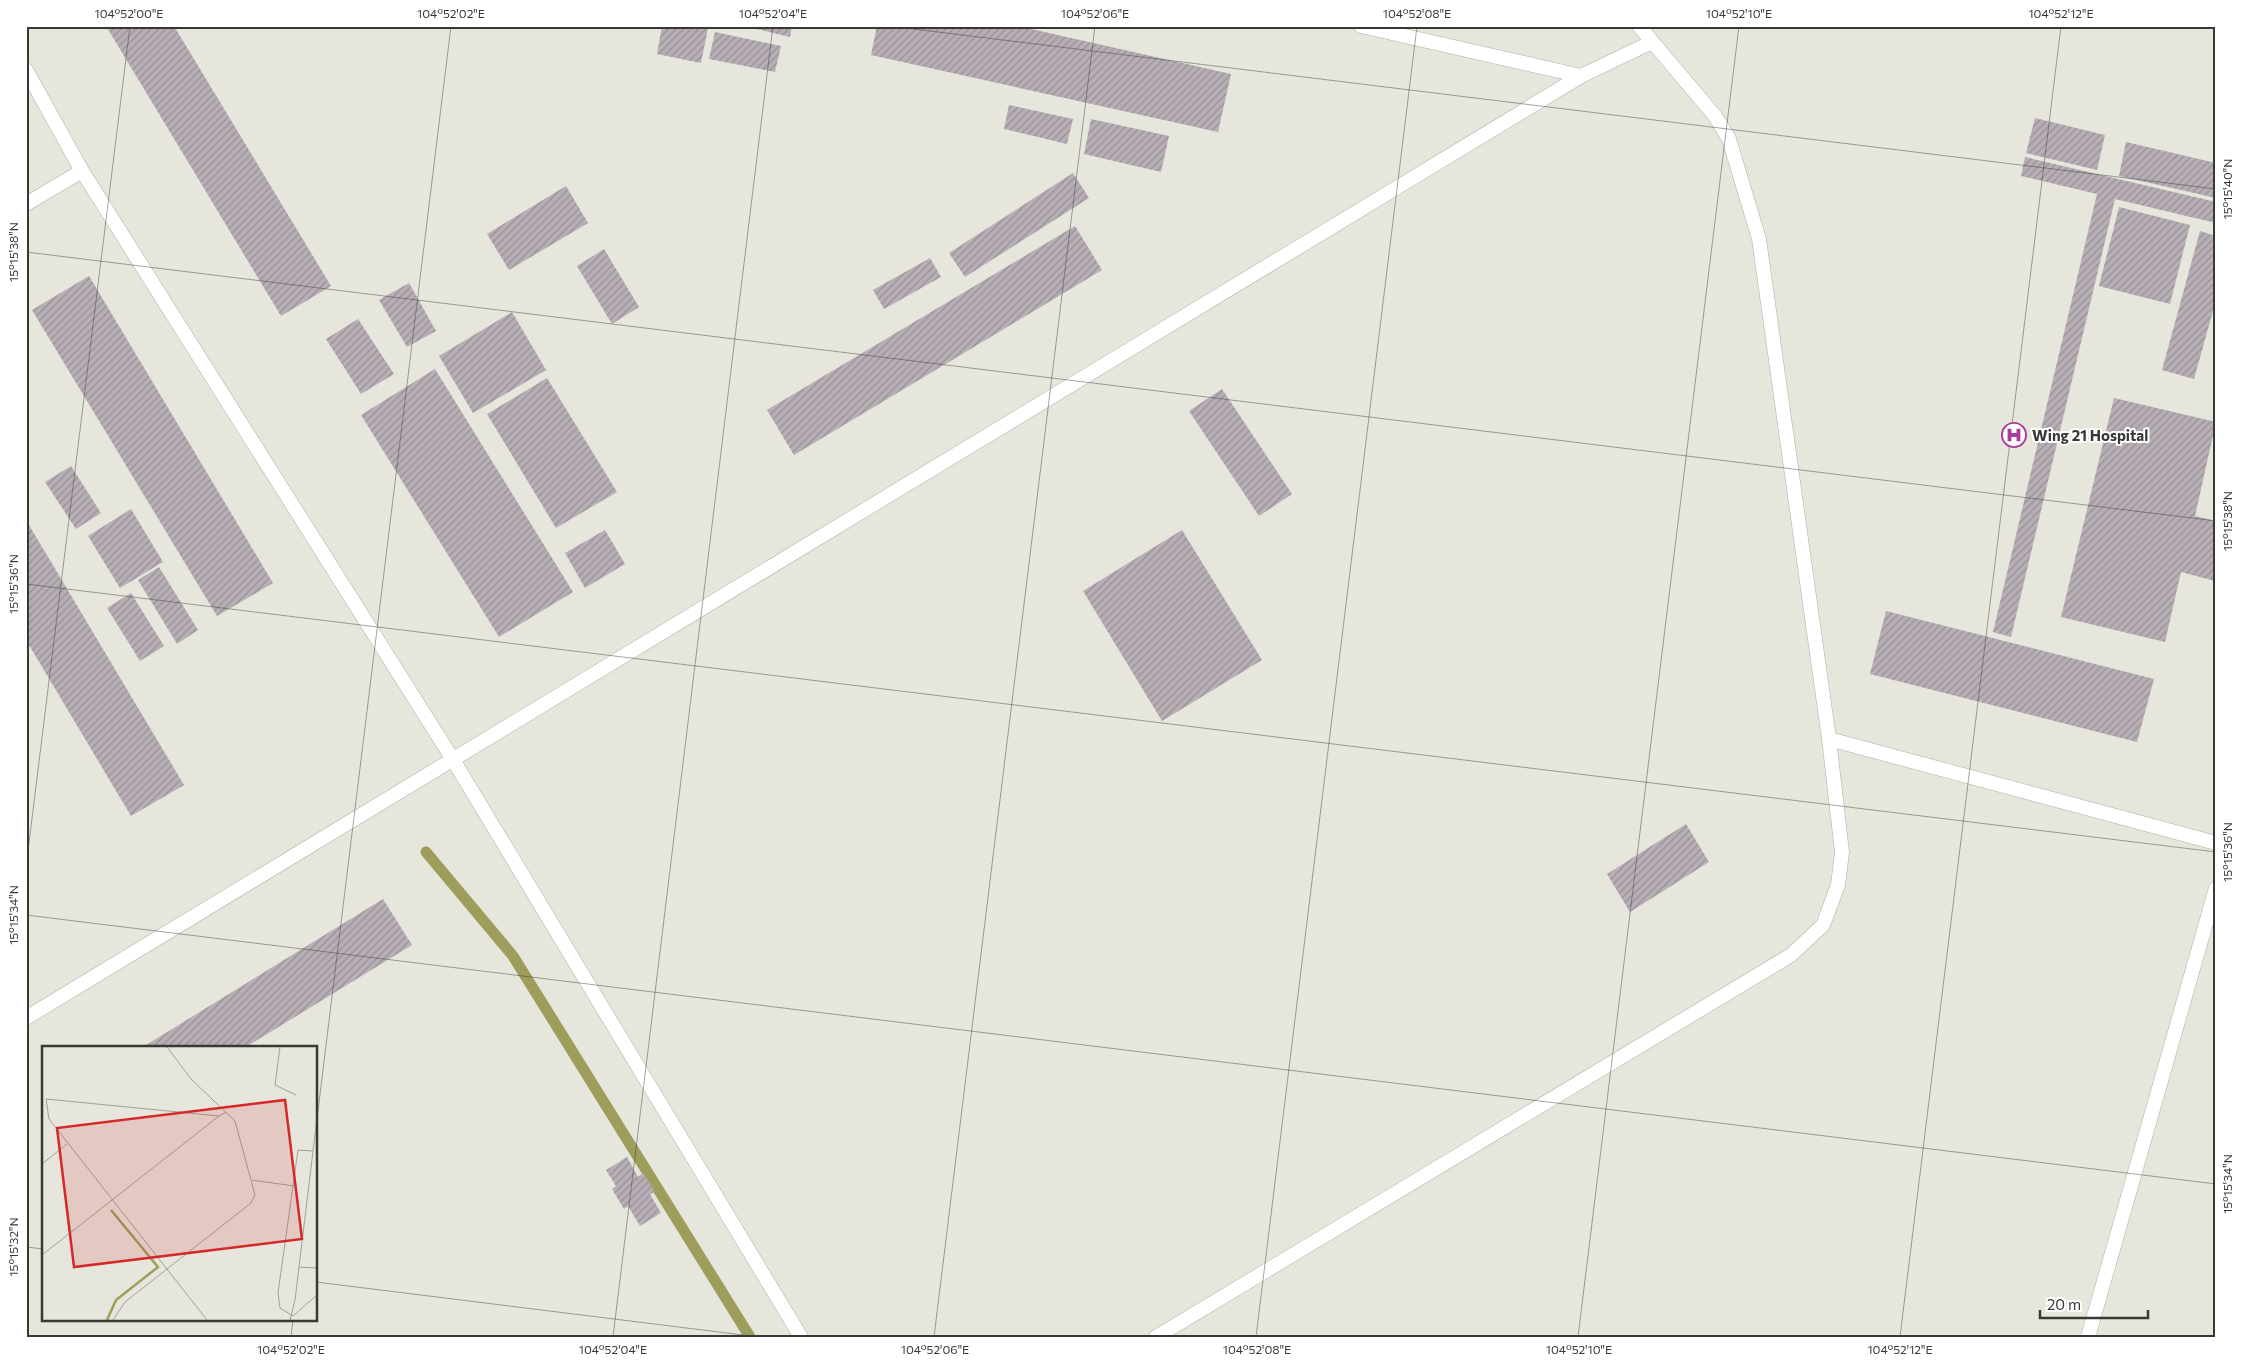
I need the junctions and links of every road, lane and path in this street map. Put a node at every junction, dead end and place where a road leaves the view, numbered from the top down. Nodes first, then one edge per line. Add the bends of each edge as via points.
1 (1361, 26) edge
2 (1639, 26) edge
3 (1652, 42) junction
4 (26, 70) edge
5 (1580, 76) junction
6 (82, 171) junction
7 (26, 204) edge
8 (1829, 739) junction
9 (452, 758) junction
10 (2216, 843) edge
11 (2216, 888) edge
12 (26, 1018) edge
13 (801, 1337) edge
14 (1156, 1337) edge
15 (2088, 1337) edge

1 - 5 lane
2 - 3 lane
3 - 5 lane
3 - 8 lane via 1715,116 1729,139 1759,239
4 - 6 lane
5 - 9 lane
6 - 7 lane
6 - 9 lane
8 - 10 lane
8 - 14 lane via 1842,852 1838,885 1823,925 1791,955
9 - 12 lane
9 - 13 lane
11 - 15 lane

